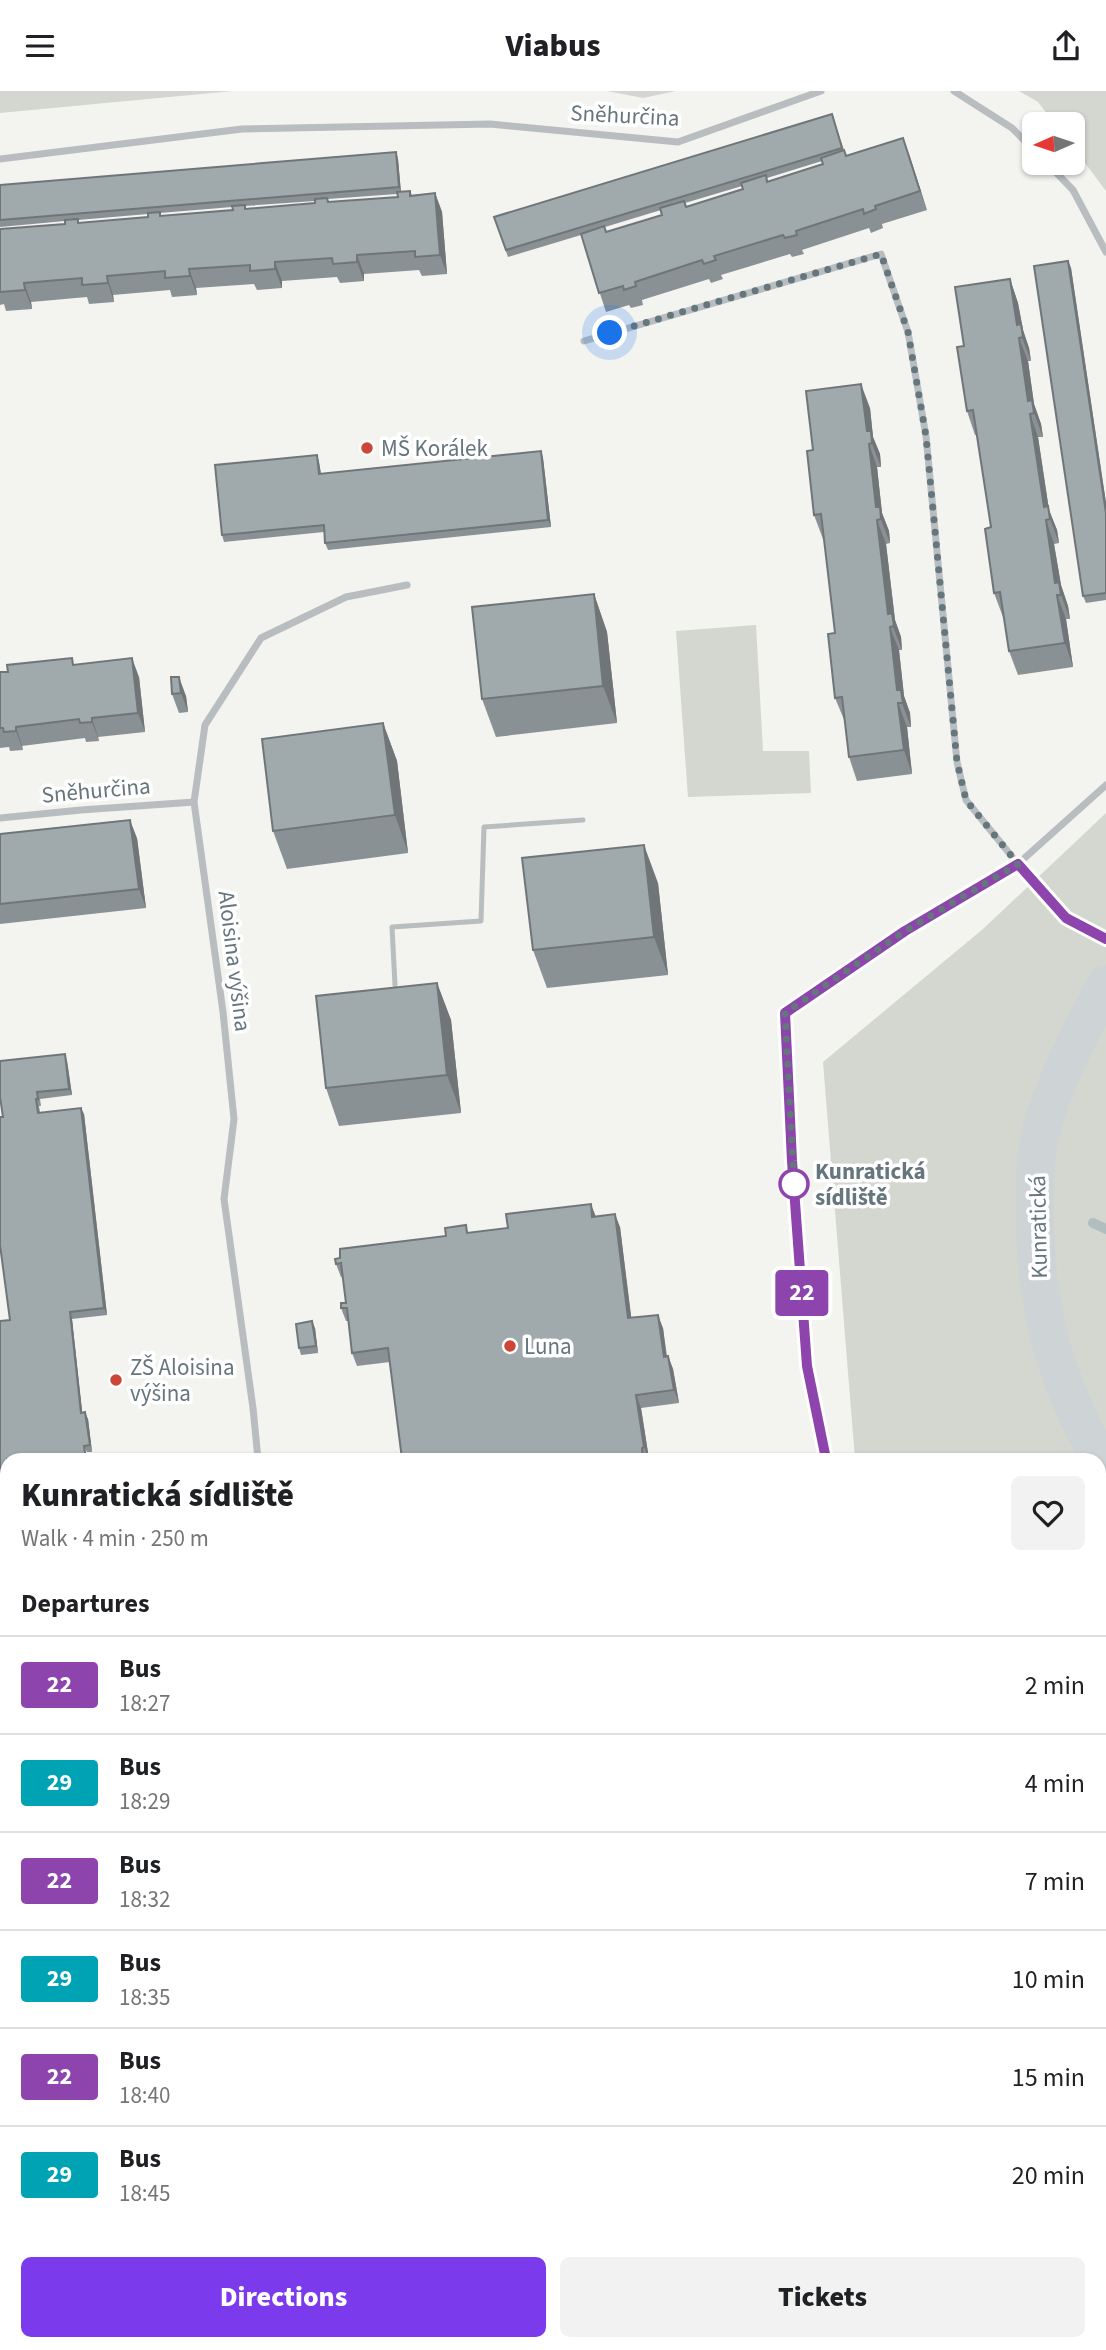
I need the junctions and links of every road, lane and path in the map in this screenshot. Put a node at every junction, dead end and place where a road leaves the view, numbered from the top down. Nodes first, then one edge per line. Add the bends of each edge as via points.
1 (821, 91) edge
2 (954, 91) edge
3 (1022, 138) edge
4 (0, 159) edge
5 (1059, 175) edge
6 (1106, 252) edge
7 (583, 341) dead end
8 (407, 586) dead end
9 (1106, 785) edge
10 (194, 802) junction
11 (0, 818) edge
12 (583, 820) dead end
13 (1018, 864) junction
14 (1106, 939) edge
15 (395, 985) edge
16 (1106, 985) edge
17 (257, 1453) edge
18 (826, 1453) edge
19 (1096, 1453) edge

1 - 4 street, Sněhurčina via 678,142 490,124 242,129
2 - 3 street
5 - 6 street via 1073,190
7 - 13 street via 881,254 908,332 926,436 957,762 966,800
8 - 10 street, Aloisina výšina via 346,597 261,638 205,725
9 - 13 street
10 - 11 street, Sněhurčina
10 - 17 street, Aloisina výšina via 234,1119 224,1199
12 - 15 lane via 484,827 481,921 392,927
13 - 14 street via 1066,918
13 - 18 street via 905,931 785,1013 807,1366
16 - 19 street, Kunratická via 1073,1047 1039,1138 1034,1230 1038,1289 1051,1350 1073,1409

